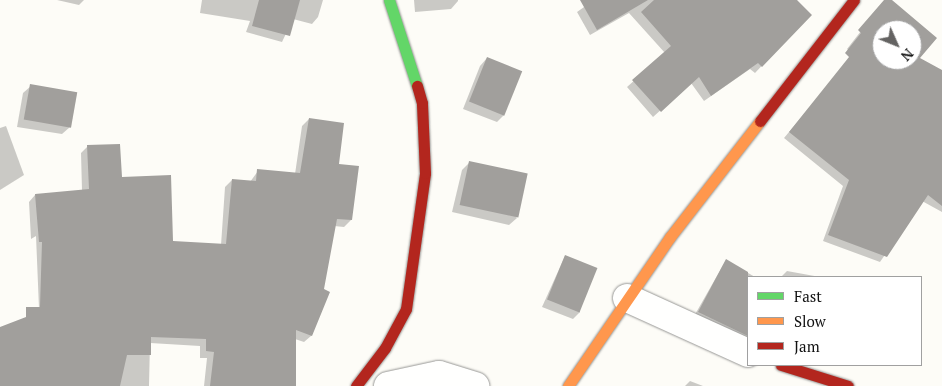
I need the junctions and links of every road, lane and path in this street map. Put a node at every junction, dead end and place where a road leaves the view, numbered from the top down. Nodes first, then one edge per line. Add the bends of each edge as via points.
1 (389, 0) edge
2 (854, 0) edge
3 (627, 298) junction
4 (747, 353) edge
5 (783, 366) edge
6 (356, 386) edge
7 (388, 386) edge
8 (476, 386) edge
9 (568, 386) edge
10 (848, 386) edge

1 - 6 street via 422,103 425,173 420,234 406,309 385,348
2 - 3 street
3 - 4 street
3 - 9 street
5 - 10 street
7 - 8 street via 439,375

